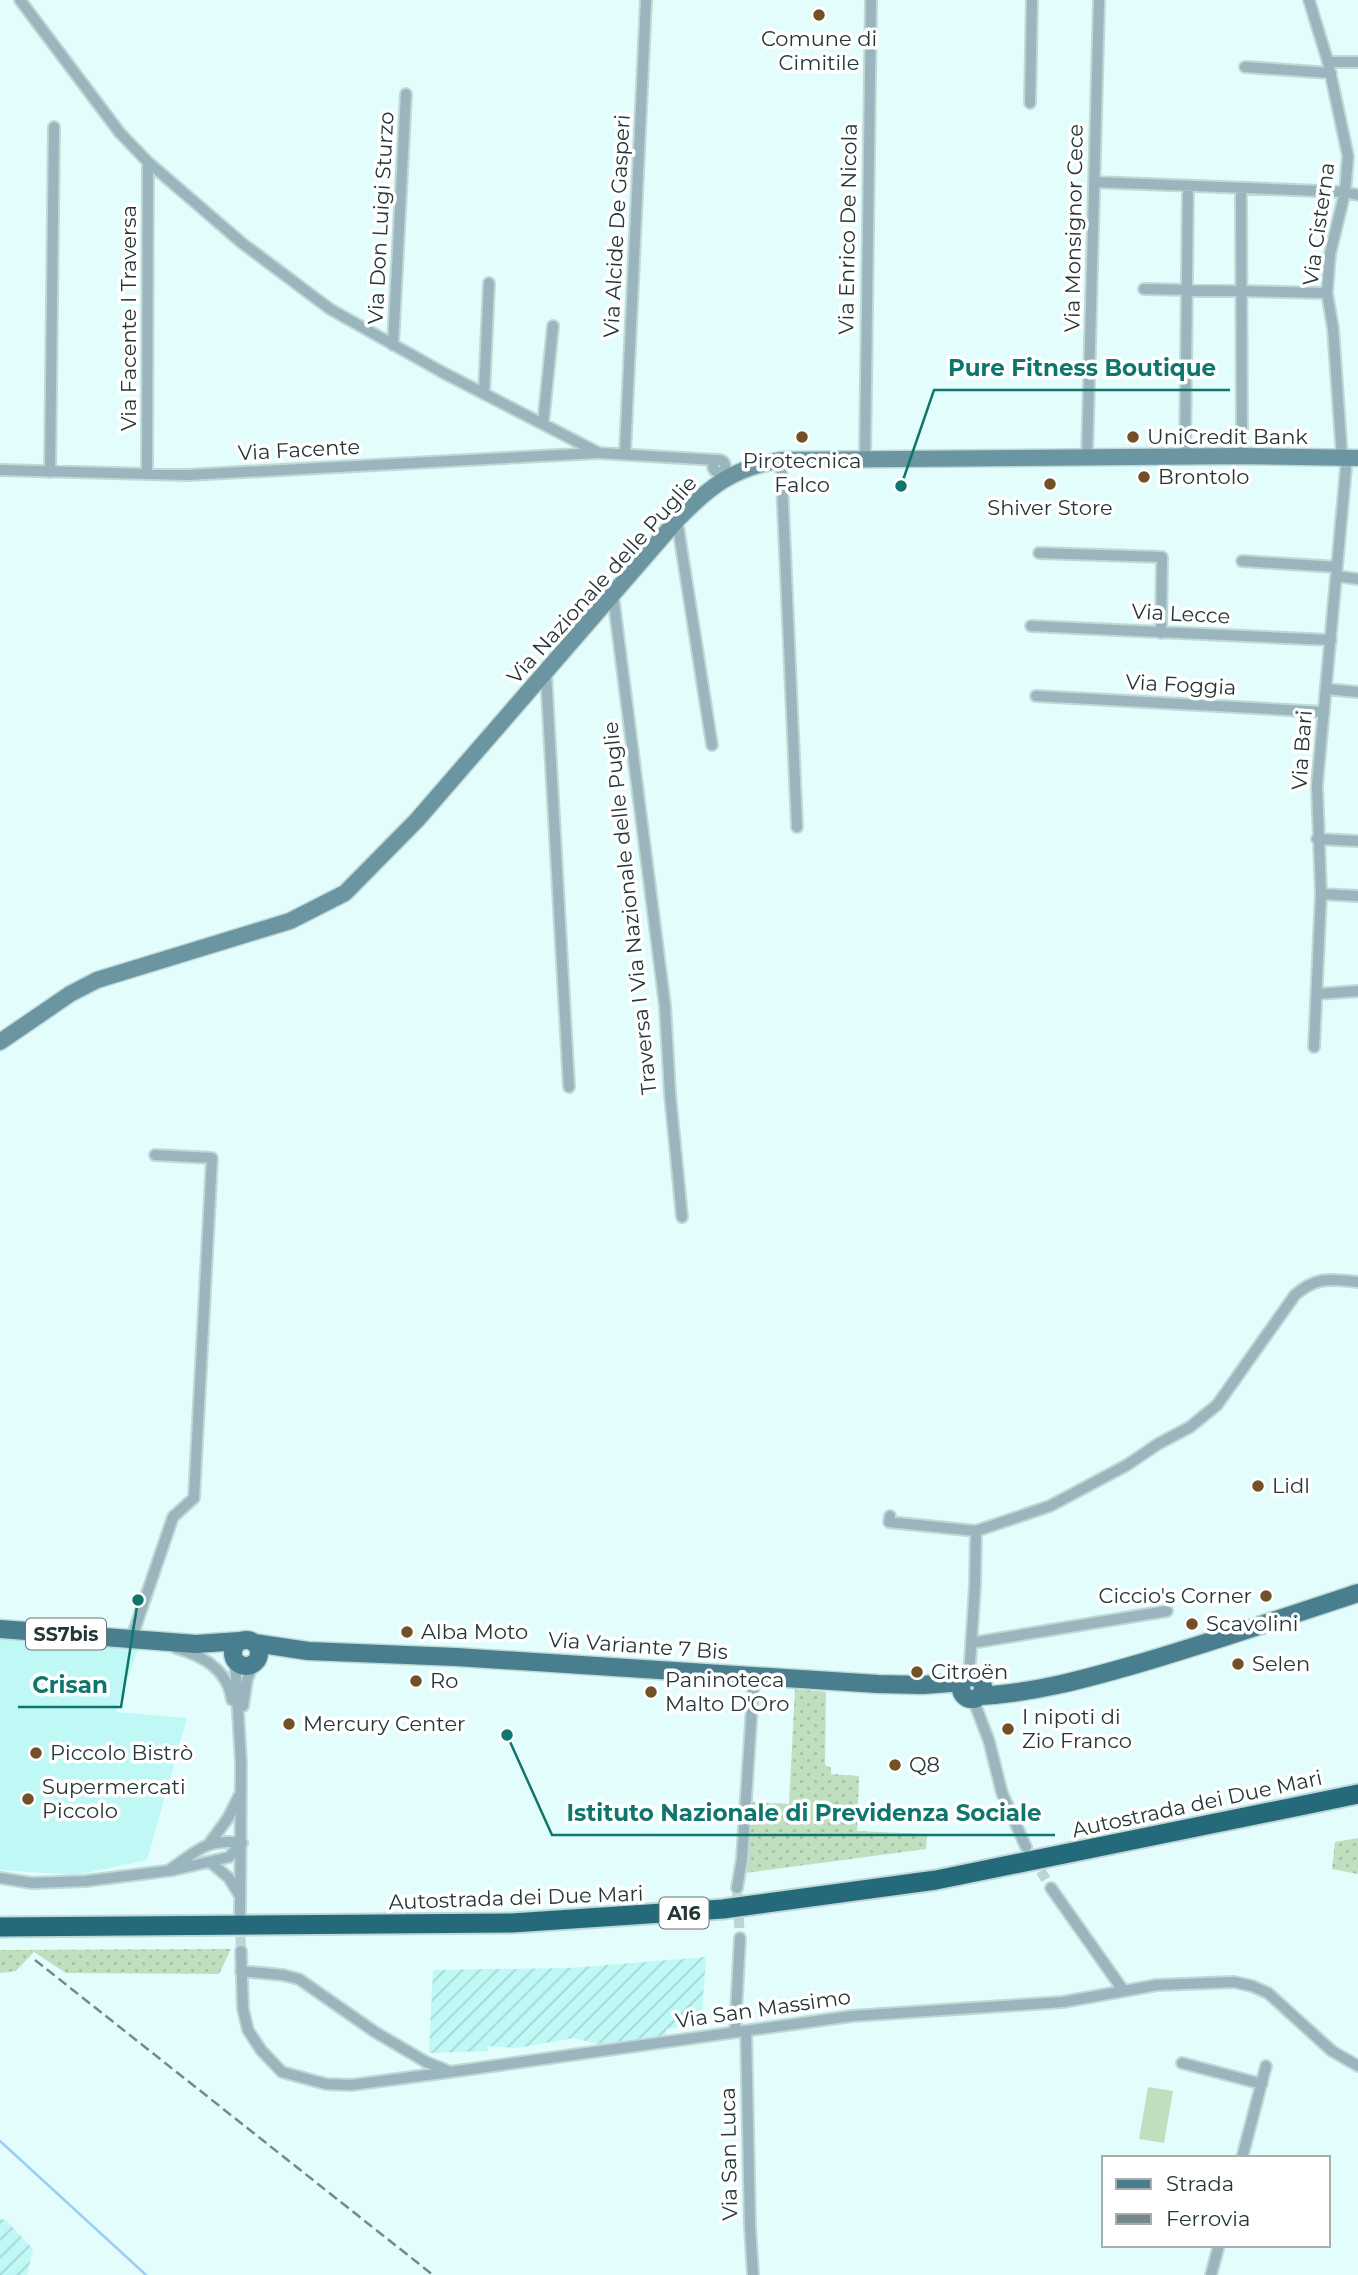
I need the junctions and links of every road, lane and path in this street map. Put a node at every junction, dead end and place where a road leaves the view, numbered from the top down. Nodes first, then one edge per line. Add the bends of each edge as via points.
1 (20, 0) edge
2 (646, 0) edge
3 (871, 0) edge
4 (1032, 0) edge
5 (1099, 0) edge
6 (1309, 0) edge
7 (1358, 62) edge
8 (1245, 67) dead end
9 (1330, 67) junction
10 (406, 93) dead end
11 (1030, 103) dead end
12 (54, 127) dead end
13 (148, 162) junction
14 (1094, 182) junction
15 (1188, 186) junction
16 (1241, 188) junction
17 (1345, 192) junction
18 (1358, 195) edge
19 (489, 283) dead end
20 (1144, 289) dead end
21 (1187, 289) junction
22 (1242, 290) junction
23 (1327, 293) junction
24 (553, 326) dead end
25 (393, 345) junction
26 (484, 394) junction
27 (543, 425) junction
28 (599, 453) junction
29 (625, 453) junction
30 (1242, 456) junction
31 (1185, 457) junction
32 (1087, 458) junction
33 (1349, 458) edge
34 (864, 459) junction
35 (781, 460) junction
36 (718, 464) junction
37 (747, 467) junction
38 (0, 470) edge
39 (50, 472) junction
40 (147, 474) junction
41 (709, 489) junction
42 (677, 520) junction
43 (1039, 553) dead end
44 (1242, 561) dead end
45 (1337, 572) junction
46 (1358, 579) edge
47 (613, 595) junction
48 (1031, 626) dead end
49 (1161, 633) junction
50 (1331, 640) junction
51 (545, 674) junction
52 (1326, 690) junction
53 (1358, 692) edge
54 (1036, 696) dead end
55 (1324, 712) junction
56 (712, 746) dead end
57 (797, 827) dead end
58 (1317, 839) junction
59 (1358, 841) edge
60 (1321, 894) junction
61 (1358, 896) edge
62 (1358, 991) edge
63 (1317, 994) junction
64 (0, 1042) edge
65 (1314, 1046) dead end
66 (569, 1087) dead end
67 (155, 1155) dead end
68 (682, 1217) dead end
69 (1358, 1282) edge
70 (890, 1516) dead end
71 (976, 1531) junction
72 (1358, 1593) edge
73 (1167, 1611) dead end
74 (0, 1629) edge
75 (131, 1640) junction
76 (150, 1641) junction
77 (247, 1642) junction
78 (971, 1643) junction
79 (195, 1644) junction
80 (308, 1651) junction
81 (245, 1662) junction
82 (754, 1676) junction
83 (971, 1689) junction
84 (240, 1737) junction
85 (241, 1792) junction
86 (1358, 1794) edge
87 (1358, 1807) edge
88 (242, 1843) junction
89 (209, 1844) junction
90 (1026, 1847) tunnel mouth
91 (210, 1862) junction
92 (168, 1870) junction
93 (0, 1878) edge
94 (737, 1888) tunnel mouth
95 (1051, 1888) tunnel mouth
96 (241, 1896) junction
97 (240, 1915) tunnel mouth
98 (0, 1927) edge
99 (740, 1938) tunnel mouth
100 (0, 1940) edge
101 (241, 1951) tunnel mouth
102 (241, 1971) junction
103 (1123, 1990) junction
104 (741, 2032) junction
105 (1182, 2063) dead end
106 (1266, 2066) dead end
107 (1358, 2066) edge
108 (450, 2073) junction
109 (1262, 2084) junction
110 (1243, 2156) edge
111 (1218, 2247) edge
112 (753, 2275) edge
113 (1211, 2275) edge

1 - 13 street, Via Don Luigi Sturzo
2 - 29 street, Via Alcide De Gasperi
3 - 34 street, Via Enrico De Nicola
4 - 11 street
5 - 14 street, Via Monsignor Cece
6 - 9 street, Via Cisterna
7 - 9 street
8 - 9 street
9 - 17 street, Via Cisterna via 1348,156
10 - 25 street, Via Don Luigi Sturzo
12 - 39 street
13 - 25 street, Via Don Luigi Sturzo via 242,243 330,309
13 - 40 street, Via Facente I Traversa
14 - 15 street
14 - 32 street, Via Monsignor Cece
15 - 16 street
15 - 21 street
16 - 17 street
16 - 22 street
17 - 18 street
17 - 23 street, Via Cisterna via 1330,254
19 - 26 street
20 - 21 street
21 - 22 street
21 - 31 street
22 - 23 street
22 - 30 street
23 - 33 street, Via Cisterna
24 - 27 street
25 - 26 street, Via Don Luigi Sturzo
26 - 27 street, Via Don Luigi Sturzo
27 - 28 street, Via Don Luigi Sturzo
28 - 29 street, Via Don Luigi Sturzo
28 - 40 street, Via Facente
29 - 36 street, Via Don Luigi Sturzo
30 - 31 main road, Via Nazionale delle Puglie
30 - 33 main road, Via Nazionale delle Puglie
31 - 32 main road, Via Nazionale delle Puglie
32 - 34 main road, Via Nazionale delle Puglie
33 - 45 street, Via Bari
34 - 35 main road, Via Nazionale delle Puglie
35 - 37 main road, Via Nazionale delle Puglie
35 - 57 street
36 - 37 street, Via Don Luigi Sturzo
36 - 41 street
37 - 41 main road, Via Nazionale delle Puglie
38 - 39 street, Via Facente
39 - 40 street, Via Facente
41 - 42 main road, Via Nazionale delle Puglie
42 - 47 main road, Via Nazionale delle Puglie
42 - 56 street
43 - 49 street via 1162,557
44 - 45 street
45 - 46 street
45 - 50 street, Via Bari
47 - 51 main road, Via Nazionale delle Puglie
47 - 68 street, Traversa I Via Nazionale delle Puglie via 664,1006
48 - 49 street, Via Lecce
49 - 50 street, Via Lecce
50 - 52 street, Via Bari
51 - 64 main road, Via Nazionale delle Puglie via 418,820 345,893 290,920 97,980
51 - 66 street
52 - 53 street
52 - 55 street, Via Bari
54 - 55 street, Via Foggia
55 - 58 street, Via Bari
58 - 59 street
58 - 60 street, Via Bari
60 - 61 street
60 - 63 street, Via Bari
62 - 63 street
63 - 65 street, Via Bari
67 - 75 street via 212,1158 194,1498 173,1517
69 - 71 street via 1324,1279 1295,1295 1217,1405 1190,1427 1050,1506
70 - 71 street via 889,1522
71 - 78 street
72 - 83 main road, Via Variante 7 Bis / SS7bis via 1069,1684 1041,1689
73 - 78 street
74 - 75 main road, Via Variante 7 Bis / SS7bis
75 - 76 main road, Via Variante 7 Bis / SS7bis
76 - 79 main road, Via Variante 7 Bis / SS7bis
76 - 84 street via 195,1655 218,1669 230,1690
77 - 79 main road, Via Variante 7 Bis / SS7bis
77 - 80 main road, Via Variante 7 Bis / SS7bis
77 - 81 main road via 234,1647
78 - 83 street
79 - 81 main road, Via Variante 7 Bis / SS7bis
80 - 81 main road, Via Variante 7 Bis / SS7bis
80 - 82 main road, Via Variante 7 Bis / SS7bis
81 - 84 street
81 - 84 street
82 - 83 main road, Via Variante 7 Bis / SS7bis
82 - 94 street via 743,1859
83 - 90 street via 1002,1793
84 - 85 street
85 - 88 street
85 - 89 street
86 - 98 highway, Autostrada dei Due Mari / A16 via 936,1880 723,1909 512,1923
87 - 100 highway, Autostrada dei Due Mari / A16 via 950,1891 724,1923 513,1937
88 - 89 street via 222,1840
88 - 91 street via 229,1857
88 - 96 street
89 - 92 street
91 - 92 street
91 - 96 street
92 - 93 street via 86,1881 32,1883
95 - 103 street
96 - 97 street
99 - 104 street, Via San Luca
101 - 102 street, Via San Massimo
102 - 108 street via 299,1979 375,2032
102 - 108 street, Via San Massimo via 248,2030 282,2072 326,2084 351,2085
103 - 104 street, Via San Massimo via 1063,2002 852,2016
103 - 107 street, Via San Massimo via 1234,1982 1252,1986 1268,1993 1332,2051
104 - 108 street, Via San Massimo
104 - 112 street, Via San Luca
105 - 109 street
106 - 109 street
109 - 110 street
111 - 113 street

